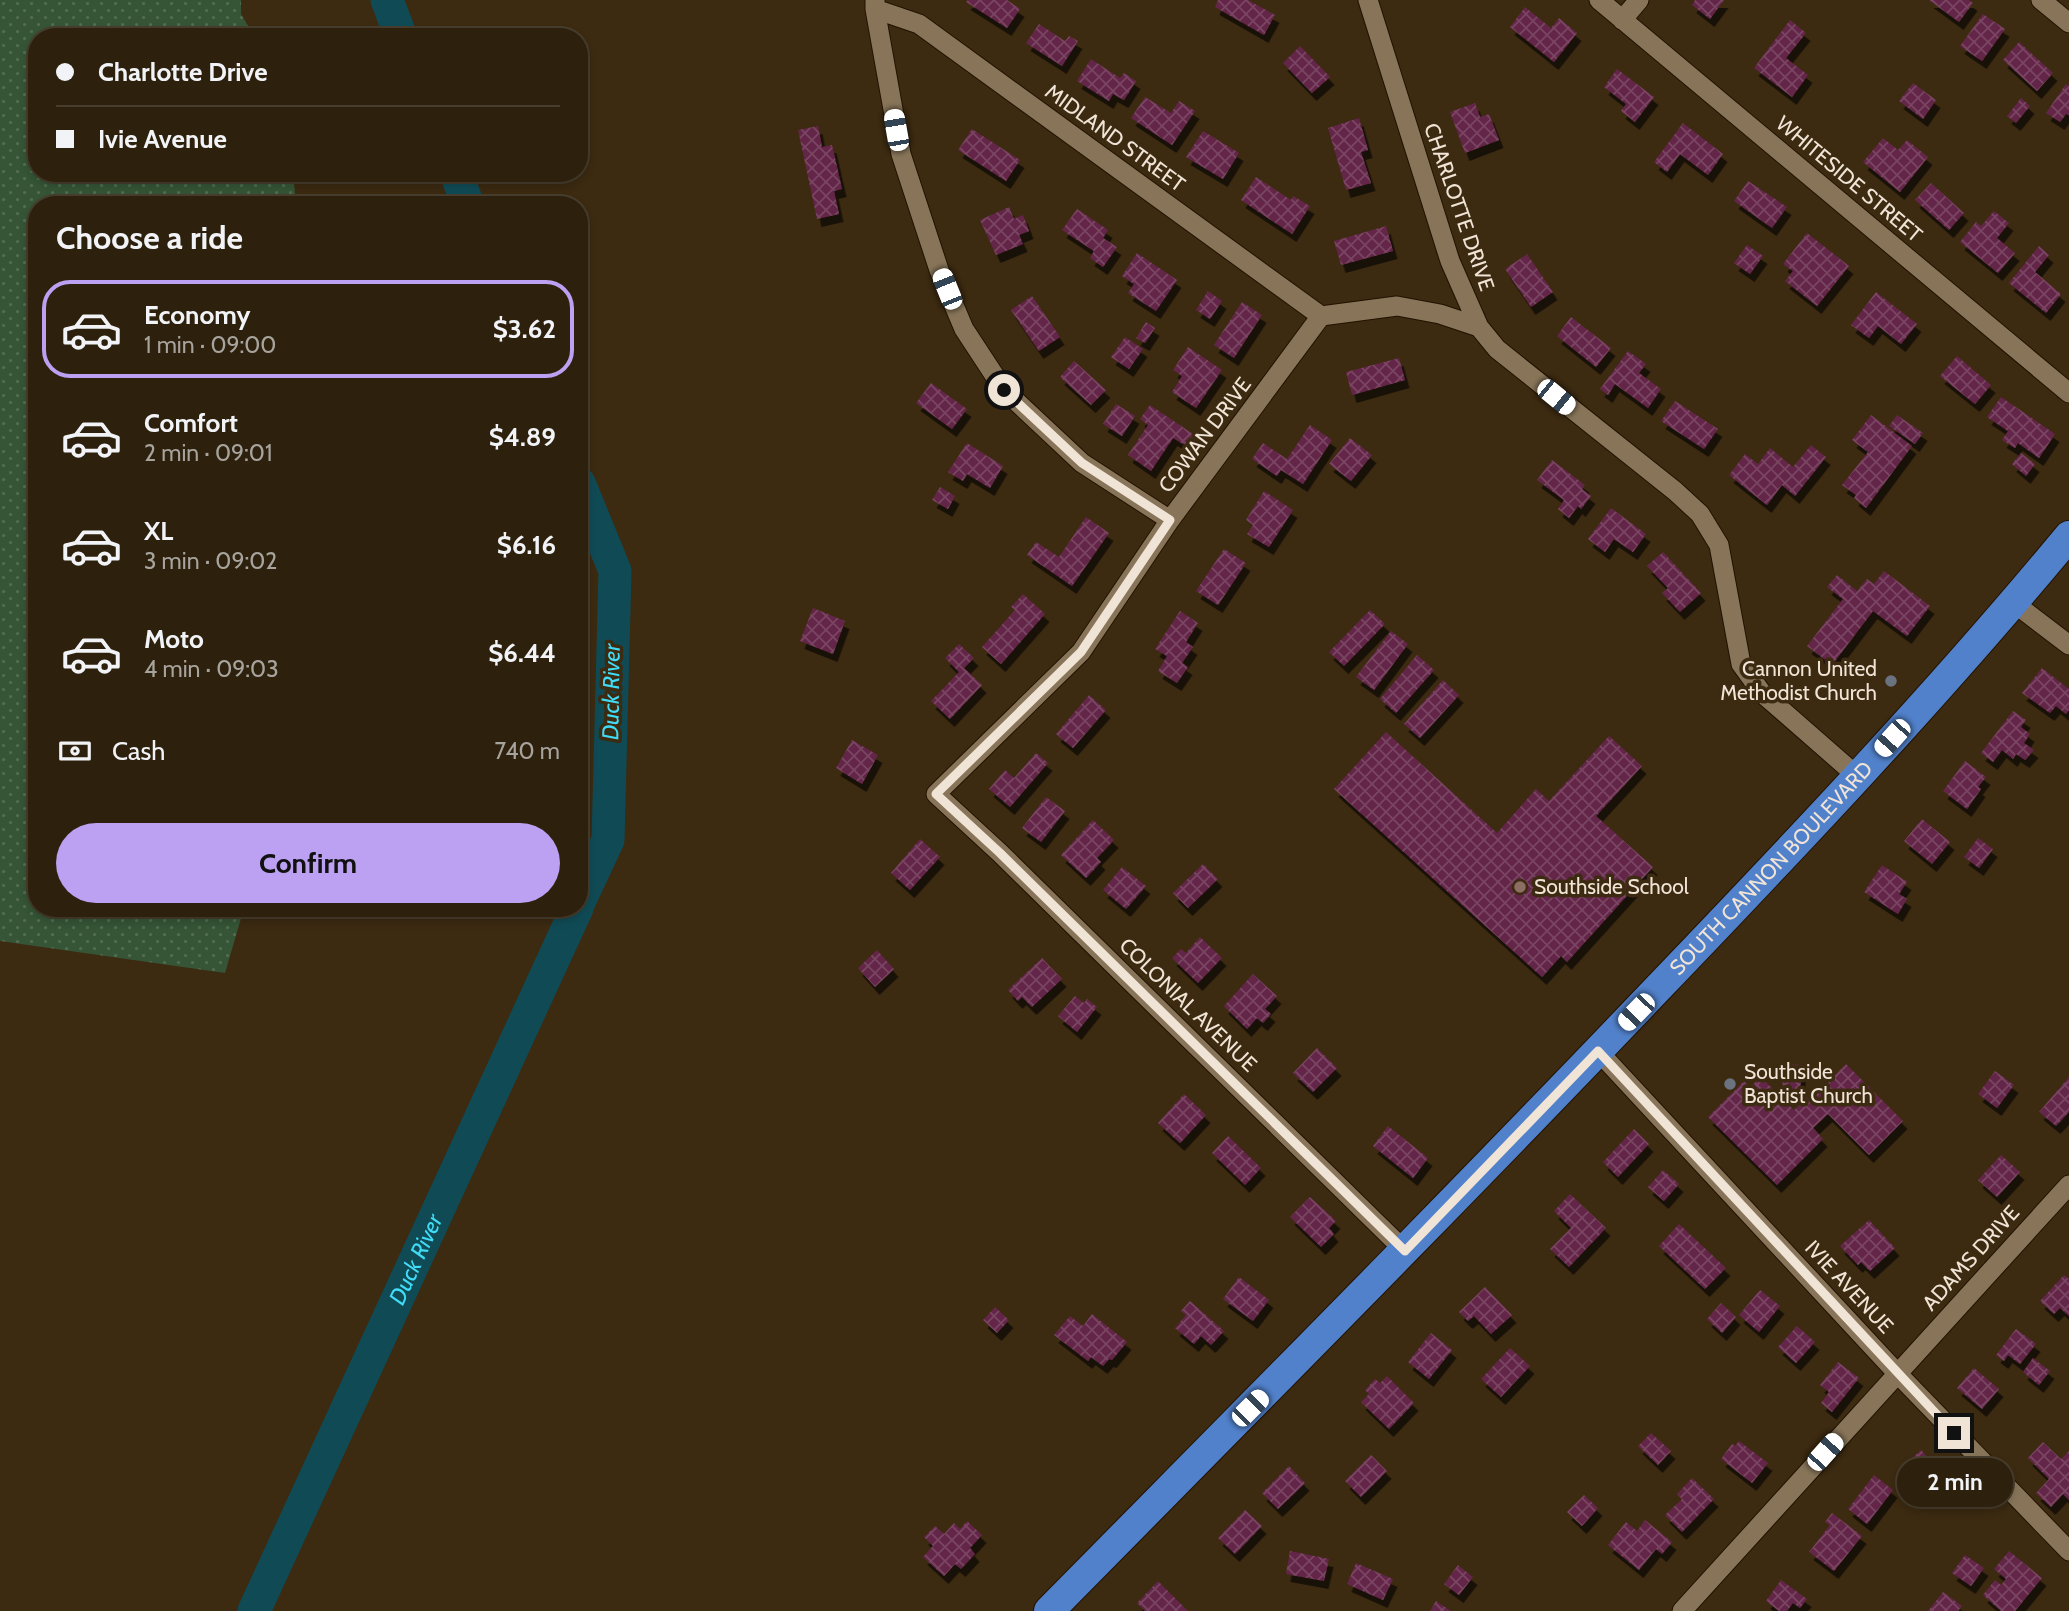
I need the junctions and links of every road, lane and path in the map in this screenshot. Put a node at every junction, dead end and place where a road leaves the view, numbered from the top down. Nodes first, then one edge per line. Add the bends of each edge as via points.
1 (1367, 0) edge
2 (1599, 0) edge
3 (1639, 0) edge
4 (2040, 0) edge
5 (875, 5) edge
6 (1622, 20) junction
7 (2069, 23) edge
8 (1321, 316) junction
9 (1479, 327) junction
10 (2069, 394) edge
11 (1170, 520) junction
12 (2069, 536) edge
13 (2014, 603) junction
14 (2069, 645) edge
15 (1857, 776) junction
16 (936, 794) joint
17 (1598, 1051) junction
18 (2069, 1185) edge
19 (1405, 1251) junction
20 (1897, 1373) junction
21 (2069, 1552) edge
22 (1049, 1611) edge
23 (1682, 1611) edge

1 - 9 street, CHARLOTTE DRIVE via 1450,261
2 - 6 street, WHITESIDE STREET
3 - 6 street
4 - 7 street
5 - 8 street, MIDLAND STREET via 919,24
5 - 11 street via 901,154 939,270 964,329 1004,390 1082,463
6 - 10 street, WHITESIDE STREET
8 - 9 street via 1397,306
8 - 11 street, COWAN DRIVE
9 - 15 street, CHARLOTTE DRIVE via 1497,349 1700,514 1719,545 1741,664 1762,693
11 - 16 street, COWAN DRIVE via 1081,652
12 - 13 highway, SOUTH CANNON BOULEVARD
13 - 14 street
13 - 15 highway, SOUTH CANNON BOULEVARD
15 - 17 highway, SOUTH CANNON BOULEVARD
16 - 19 street, COLONIAL AVENUE
17 - 19 highway, SOUTH CANNON BOULEVARD
17 - 20 street, IVIE AVENUE
18 - 20 street, ADAMS DRIVE
19 - 22 highway, SOUTH CANNON BOULEVARD
20 - 21 street, IVIE AVENUE
20 - 23 street, ADAMS DRIVE

